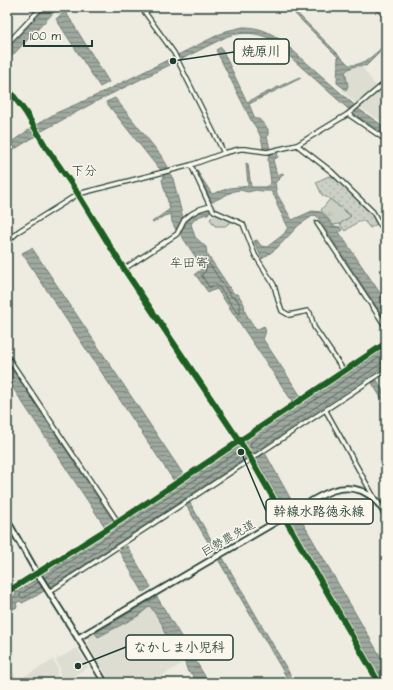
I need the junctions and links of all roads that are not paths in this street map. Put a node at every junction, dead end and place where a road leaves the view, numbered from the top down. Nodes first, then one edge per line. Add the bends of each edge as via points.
1 (42, 7) edge
2 (141, 7) edge
3 (377, 7) edge
4 (386, 17) edge
5 (7, 44) edge
6 (386, 82) edge
7 (7, 88) edge
8 (348, 114) junction
9 (386, 140) edge
10 (297, 145) junction
11 (224, 153) junction
12 (191, 166) junction
13 (78, 194) junction
14 (210, 206) junction
15 (317, 223) dead end
16 (386, 231) edge
17 (7, 242) edge
18 (124, 269) junction
19 (386, 327) edge
20 (386, 343) edge
21 (7, 356) edge
22 (386, 370) edge
23 (344, 371) junction
24 (326, 410) junction
25 (239, 442) junction
26 (250, 459) junction
27 (375, 499) junction
28 (386, 515) edge
29 (284, 517) junction
30 (7, 520) edge
31 (118, 522) junction
32 (37, 573) junction
33 (7, 592) edge
34 (49, 592) junction
35 (78, 638) junction
36 (105, 683) edge
37 (379, 683) edge

1 - 5 street
2 - 11 street via 180,63
3 - 4 street
6 - 8 street
7 - 13 street
8 - 9 street
8 - 10 street
10 - 11 street via 267,152 245,149
10 - 16 street via 332,172 373,212
11 - 12 street
12 - 13 street
12 - 14 street
13 - 17 street via 19,231
13 - 18 street
14 - 18 street via 191,214 184,220 177,234
14 - 23 street via 214,211 243,224 255,254 274,285 282,311 289,316 308,311 314,327
15 - 19 street
18 - 25 street
20 - 23 street
21 - 31 street
22 - 24 street
23 - 25 street
24 - 26 street
24 - 27 street
25 - 26 street
25 - 31 street
26 - 29 street
26 - 34 street
27 - 28 street, 巨勢農免道
27 - 29 street, 巨勢農免道 via 353,488 341,488 330,491
29 - 35 street, 巨勢農免道
29 - 37 street
30 - 32 street
31 - 32 street
32 - 33 street
32 - 34 street
34 - 35 street
35 - 36 street

